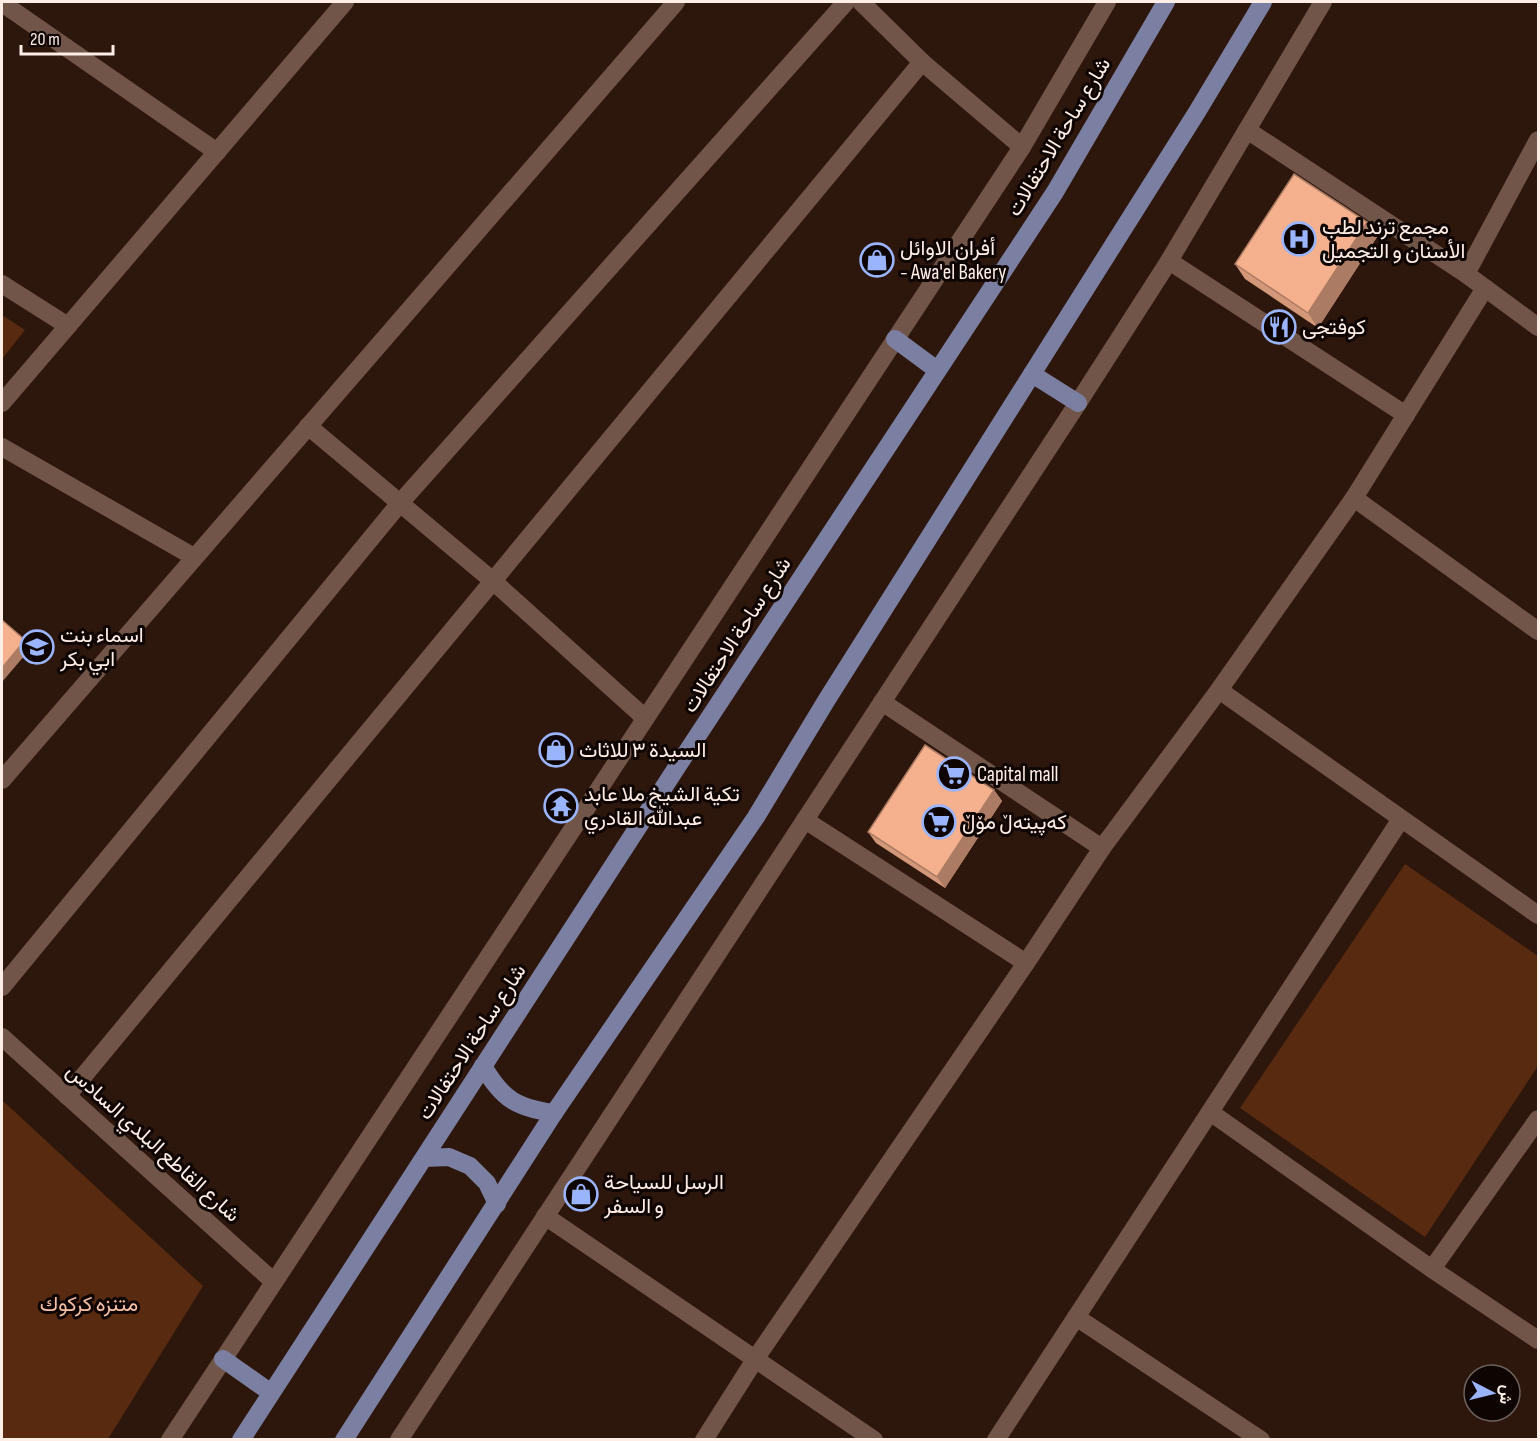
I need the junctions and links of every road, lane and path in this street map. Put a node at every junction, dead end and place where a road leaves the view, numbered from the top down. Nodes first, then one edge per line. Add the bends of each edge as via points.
1 (345, 2) edge
2 (676, 2) edge
3 (846, 2) edge
4 (861, 2) edge
5 (1107, 2) edge
6 (1166, 2) edge
7 (1263, 2) edge
8 (1323, 2) edge
9 (2, 3) edge
10 (922, 62) junction
11 (1247, 130) junction
12 (1539, 140) edge
13 (1022, 147) junction
14 (217, 152) junction
15 (1169, 261) junction
16 (1466, 274) junction
17 (2, 284) edge
18 (1485, 288) junction
19 (68, 326) junction
20 (1539, 327) edge
21 (895, 339) junction
22 (938, 370) junction
23 (1032, 374) junction
24 (2, 403) edge
25 (1078, 404) junction
26 (1406, 415) junction
27 (308, 426) junction
28 (2, 447) edge
29 (1354, 498) junction
30 (400, 503) junction
31 (195, 557) junction
32 (493, 581) junction
33 (1539, 631) edge
34 (1219, 690) junction
35 (882, 702) junction
36 (645, 718) junction
37 (2, 780) edge
38 (1401, 819) junction
39 (805, 820) junction
40 (1102, 848) junction
41 (1539, 915) edge
42 (1026, 963) junction
43 (2, 987) edge
44 (2, 1037) edge
45 (483, 1066) junction
46 (67, 1096) junction
47 (1210, 1112) junction
48 (555, 1113) junction
49 (1539, 1119) edge
50 (424, 1158) junction
51 (497, 1204) junction
52 (545, 1216) junction
53 (1432, 1269) junction
54 (274, 1282) junction
55 (1076, 1317) junction
56 (1539, 1340) edge
57 (756, 1358) junction
58 (223, 1359) junction
59 (270, 1392) junction
60 (170, 1440) edge
61 (241, 1440) edge
62 (344, 1440) edge
63 (399, 1440) edge
64 (704, 1440) edge
65 (874, 1440) edge
66 (996, 1440) edge
67 (1261, 1440) edge

1 - 14 street
2 - 27 street
3 - 30 street
4 - 10 street
5 - 13 street
6 - 22 main road, شارع ساحة الاحتفالات via 1055,192
7 - 23 main road
8 - 11 street
9 - 14 street
10 - 13 street
10 - 32 street
11 - 15 street
11 - 16 street
12 - 16 street
13 - 21 street
14 - 19 street
15 - 25 street
15 - 26 street
16 - 18 street
17 - 19 street
18 - 20 street
18 - 26 street
19 - 24 street
21 - 22 main road
21 - 36 street
22 - 45 main road, شارع ساحة الاحتفالات
23 - 25 main road
23 - 48 main road via 756,817
25 - 35 street
26 - 29 street
27 - 30 street
27 - 31 street
28 - 31 street
29 - 33 street
29 - 34 street
30 - 32 street
30 - 43 street
31 - 37 street
32 - 36 street
32 - 46 street
34 - 38 street
34 - 40 street
35 - 39 street
35 - 40 street
36 - 54 street
38 - 41 street
38 - 47 street
39 - 42 street
39 - 52 street
40 - 42 street
42 - 57 street
44 - 46 street, شارع القاطع البلدي السادس
45 - 48 main road via 494,1086 511,1100 532,1110
45 - 50 main road, شارع ساحة الاحتفالات
46 - 54 street, شارع القاطع البلدي السادس
47 - 53 street
47 - 55 street
48 - 51 main road
49 - 53 street
50 - 51 main road via 448,1157 471,1166 488,1183
50 - 59 main road, شارع ساحة الاحتفالات
51 - 62 main road
52 - 57 street
52 - 63 street
53 - 56 street
54 - 58 street
55 - 66 street
55 - 67 street
57 - 64 street
57 - 65 street
58 - 59 main road
58 - 60 street
59 - 61 main road, شارع ساحة الاحتفالات

